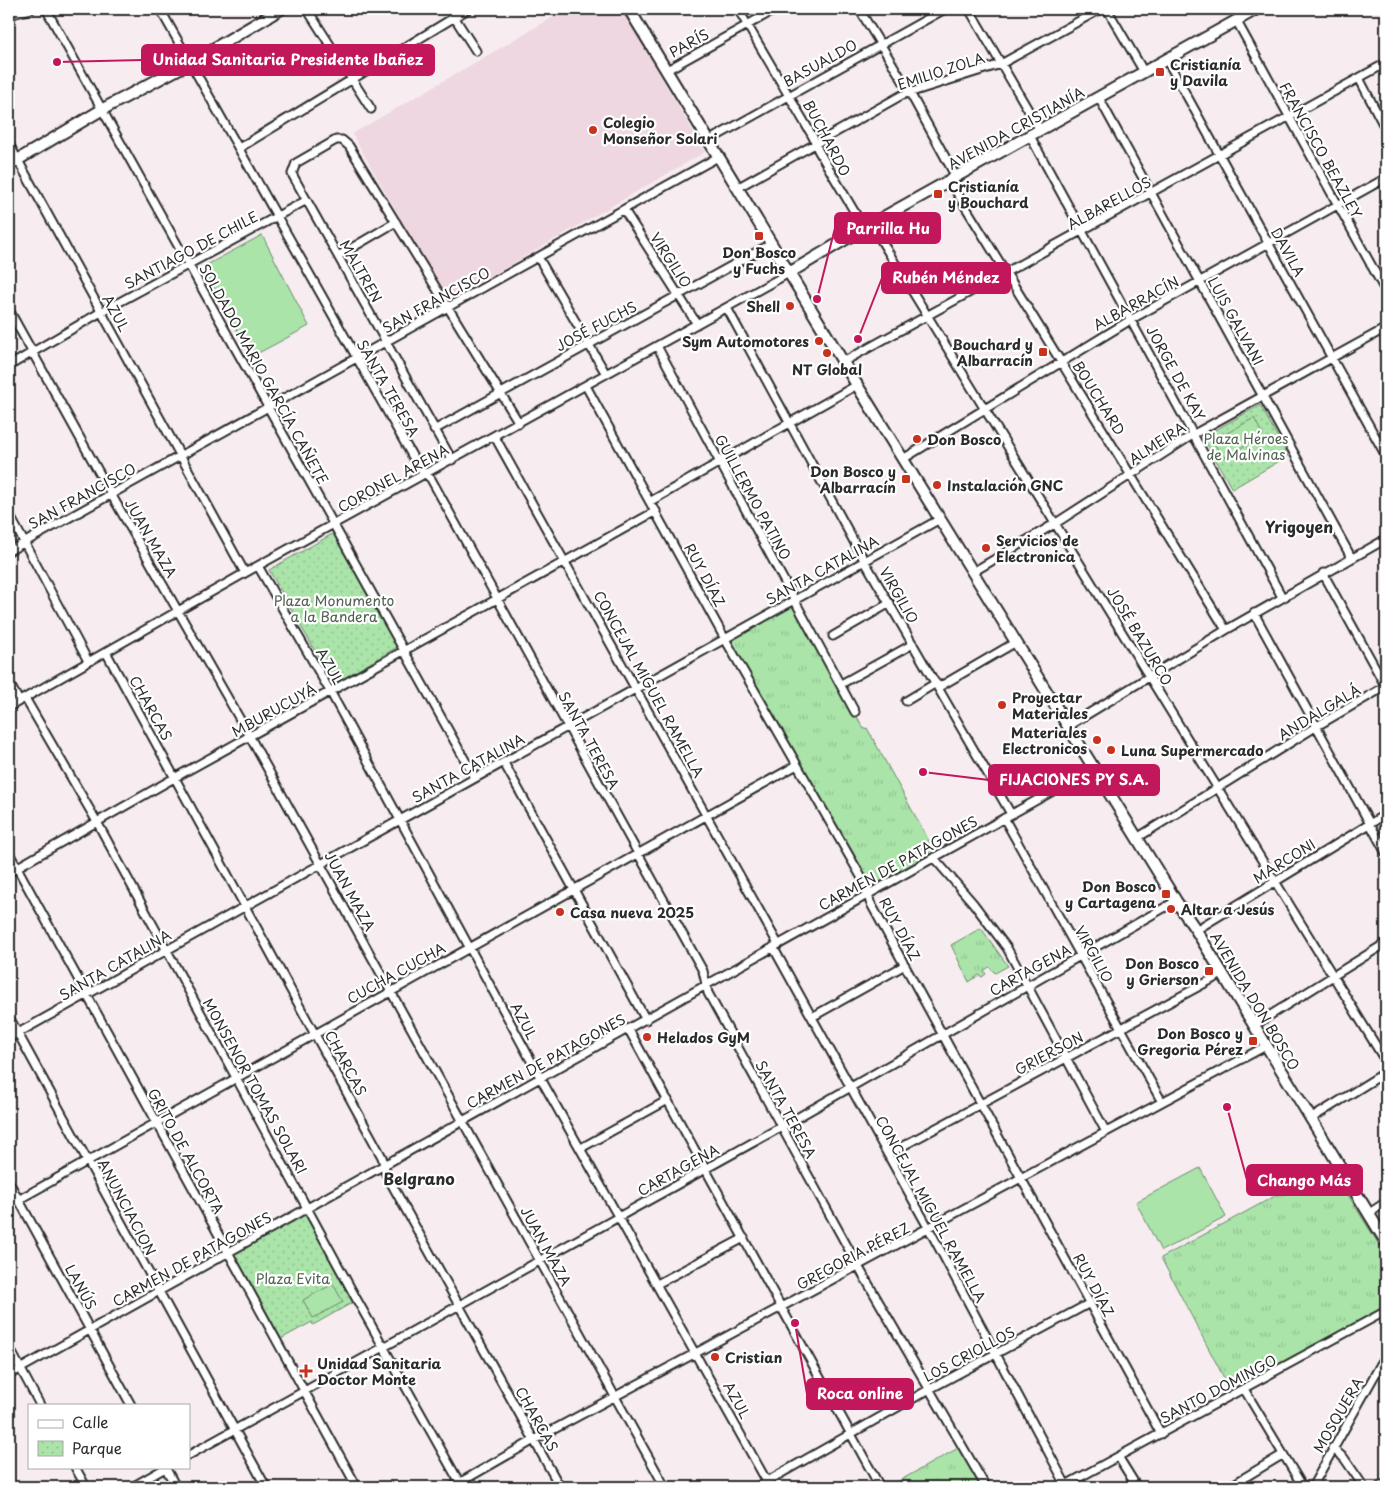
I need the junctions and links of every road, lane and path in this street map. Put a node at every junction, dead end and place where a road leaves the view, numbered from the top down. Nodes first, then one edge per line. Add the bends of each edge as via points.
1 (31, 9) edge
2 (46, 9) edge
3 (160, 9) edge
4 (281, 9) edge
5 (307, 9) edge
6 (449, 9) edge
7 (468, 9) edge
8 (628, 9) edge
9 (738, 9) edge
10 (776, 9) edge
11 (859, 9) edge
12 (944, 9) edge
13 (969, 9) edge
14 (1101, 9) edge
15 (1107, 9) edge
16 (1252, 10) edge
17 (9, 15) edge
18 (454, 18) junction
19 (1236, 20) junction
20 (747, 25) junction
21 (880, 45) junction
22 (476, 51) dead end
23 (1167, 60) junction
24 (191, 62) junction
25 (1386, 63) edge
26 (1001, 64) junction
27 (667, 70) junction
28 (1144, 72) junction
29 (1359, 78) junction
30 (352, 80) junction
31 (909, 91) junction
32 (789, 95) junction
33 (1099, 98) junction
34 (371, 109) dead end
35 (103, 110) junction
36 (1288, 119) junction
37 (1386, 130) edge
38 (1035, 133) junction
39 (708, 140) junction
40 (815, 143) junction
41 (9, 144) edge
42 (239, 148) junction
43 (1220, 155) junction
44 (718, 157) junction
45 (13, 162) edge
46 (1386, 178) edge
47 (952, 179) junction
48 (737, 188) junction
49 (1151, 194) junction
50 (307, 200) junction
51 (1338, 205) junction
52 (624, 210) junction
53 (277, 218) junction
54 (396, 222) junction
55 (867, 226) junction
56 (1083, 232) junction
57 (771, 244) junction
58 (1269, 244) junction
59 (338, 256) junction
60 (538, 257) junction
61 (189, 265) junction
62 (789, 273) junction
63 (1006, 274) junction
64 (1200, 282) junction
65 (1386, 292) edge
66 (679, 296) junction
67 (448, 307) junction
68 (727, 308) junction
69 (9, 310) edge
70 (102, 312) junction
71 (928, 317) junction
72 (1132, 319) junction
73 (697, 324) junction
74 (1386, 328) edge
75 (387, 342) junction
76 (589, 343) junction
77 (657, 346) junction
78 (33, 353) junction
79 (357, 358) junction
80 (1333, 358) junction
81 (1061, 361) junction
82 (843, 362) junction
83 (9, 366) edge
84 (606, 374) junction
85 (857, 385) junction
86 (586, 386) junction
87 (500, 393) junction
88 (1263, 396) junction
89 (268, 408) junction
90 (984, 410) junction
91 (519, 423) junction
92 (789, 423) junction
93 (434, 430) junction
94 (1194, 434) junction
95 (495, 437) junction
96 (181, 456) junction
97 (1386, 456) edge
98 (452, 460) junction
99 (903, 460) junction
100 (720, 463) junction
101 (426, 474) junction
102 (1132, 475) junction
103 (111, 494) junction
104 (652, 501) junction
105 (656, 511) junction
106 (9, 514) edge
107 (940, 519) junction
108 (1056, 523) junction
109 (334, 524) junction
110 (1386, 539) edge
111 (24, 542) junction
112 (9, 551) edge
113 (1352, 557) junction
114 (864, 560) junction
115 (566, 561) junction
116 (258, 566) junction
117 (973, 572) junction
118 (245, 573) junction
119 (1323, 573) junction
120 (1282, 597) junction
121 (794, 599) junction
122 (497, 600) junction
123 (890, 603) junction
124 (179, 611) junction
125 (1254, 613) junction
126 (1226, 630) junction
127 (833, 636) dead end
128 (725, 639) junction
129 (1016, 642) junction
130 (912, 644) junction
131 (106, 652) junction
132 (405, 652) junction
133 (88, 662) junction
134 (1149, 676) junction
135 (9, 683) edge
136 (841, 684) junction
137 (937, 685) junction
138 (1386, 686) edge
139 (637, 688) junction
140 (331, 693) junction
141 (22, 699) junction
142 (906, 701) dead end
143 (9, 706) edge
144 (856, 712) dead end
145 (1068, 726) junction
146 (1316, 726) junction
147 (567, 727) junction
148 (250, 738) junction
149 (504, 763) junction
150 (797, 765) junction
151 (1094, 768) junction
152 (176, 777) junction
153 (475, 778) junction
154 (1217, 789) junction
155 (707, 814) junction
156 (1011, 814) junction
157 (1386, 814) edge
158 (1004, 818) junction
159 (400, 820) junction
160 (97, 822) junction
161 (1369, 823) junction
162 (1137, 838) junction
163 (637, 852) junction
164 (9, 853) edge
165 (1386, 853) edge
166 (934, 858) junction
167 (320, 864) junction
168 (17, 868) junction
169 (9, 872) edge
170 (1276, 881) junction
171 (572, 889) junction
172 (868, 894) junction
173 (1176, 901) junction
174 (246, 905) junction
175 (1196, 930) junction
176 (1386, 943) edge
177 (470, 945) junction
178 (776, 945) junction
179 (165, 950) junction
180 (1081, 956) junction
181 (905, 965) junction
182 (1222, 974) junction
183 (1333, 975) junction
184 (706, 986) junction
185 (1028, 986) junction
186 (390, 990) junction
187 (87, 996) junction
188 (9, 1017) edge
189 (812, 1017) junction
190 (646, 1020) junction
191 (1253, 1026) junction
192 (1120, 1029) junction
193 (629, 1030) junction
194 (316, 1032) junction
195 (18, 1033) junction
196 (942, 1034) junction
197 (9, 1038) edge
198 (1266, 1046) junction
199 (1064, 1058) junction
200 (1386, 1062) edge
201 (1386, 1072) edge
202 (237, 1078) junction
203 (541, 1079) junction
204 (849, 1087) junction
205 (668, 1100) junction
206 (1162, 1102) junction
207 (981, 1104) junction
208 (1312, 1118) junction
209 (463, 1120) junction
210 (157, 1124) junction
211 (782, 1126) junction
212 (1106, 1132) junction
213 (581, 1148) junction
214 (888, 1154) junction
215 (88, 1162) junction
216 (383, 1164) junction
217 (705, 1169) junction
218 (1022, 1178) junction
219 (9, 1182) edge
220 (18, 1200) junction
221 (1386, 1202) edge
222 (9, 1206) edge
223 (308, 1208) junction
224 (1368, 1214) junction
225 (619, 1216) junction
226 (929, 1229) junction
227 (744, 1238) junction
228 (1386, 1242) edge
229 (228, 1253) junction
230 (539, 1260) junction
231 (858, 1266) junction
232 (657, 1284) junction
233 (158, 1291) junction
234 (1090, 1303) junction
235 (460, 1305) junction
236 (782, 1308) junction
237 (1386, 1312) edge
238 (90, 1330) junction
239 (9, 1347) edge
240 (384, 1347) junction
241 (697, 1353) junction
242 (996, 1353) junction
243 (1386, 1355) edge
244 (20, 1368) junction
245 (9, 1375) edge
246 (928, 1390) junction
247 (1244, 1390) junction
248 (304, 1392) junction
249 (614, 1398) junction
250 (39, 1404) edge
251 (130, 1404) edge
252 (234, 1430) junction
253 (852, 1433) junction
254 (1161, 1434) junction
255 (534, 1440) junction
256 (1332, 1448) junction
257 (190, 1454) edge
258 (1282, 1455) junction
259 (1119, 1458) junction
260 (76, 1468) edge
261 (164, 1468) edge
262 (166, 1468) edge
263 (1386, 1483) edge
264 (769, 1484) edge
265 (461, 1485) edge
266 (1064, 1486) edge
267 (86, 1487) edge
268 (132, 1487) edge
269 (176, 1487) edge
270 (266, 1487) edge
271 (357, 1487) edge
272 (452, 1487) edge
273 (560, 1487) edge
274 (665, 1487) edge
275 (756, 1487) edge
276 (880, 1487) edge
277 (986, 1487) edge
278 (1137, 1487) edge
279 (1229, 1487) edge
280 (1303, 1487) edge
281 (1312, 1487) edge
282 (1364, 1487) edge
283 (1379, 1487) edge

1 - 17 street
2 - 35 street, SOLDADO MARIO GARCÍA CAÑETE
3 - 24 street, SANTA TERESA
4 - 24 main road
5 - 30 street
6 - 18 street
7 - 18 street
8 - 27 main road, AVENIDA DON BOSCO
9 - 20 street, BUCHARDO
10 - 20 street, PARÍS
11 - 21 street, BOUCHARD
12 - 21 street, BASUALDO
13 - 26 street, JORGE DE KAY
14 - 26 street, EMILIO ZOLA
15 - 28 street
16 - 19 main road, AVENIDA CRISTIANÍA
18 - 22 street
18 - 30 street
19 - 23 main road, AVENIDA CRISTIANÍA
19 - 36 street, FRANCISCO BEAZLEY
20 - 27 street, PARÍS
20 - 32 street, BUCHARDO
21 - 31 street, BOUCHARD
21 - 32 street, BASUALDO
23 - 28 main road, AVENIDA CRISTIANÍA
23 - 43 street, DAVILA
24 - 35 main road
24 - 42 street, SANTA TERESA
25 - 29 street, ALBARELLOS
26 - 31 street, EMILIO ZOLA
26 - 38 street, JORGE DE KAY
27 - 39 main road, AVENIDA DON BOSCO
28 - 33 main road, AVENIDA CRISTIANÍA
29 - 36 street, ALBARELLOS
29 - 37 street
30 - 34 street
30 - 42 street
31 - 40 street, EMILIO ZOLA
31 - 47 street, BOUCHARD
32 - 39 street, BASUALDO
32 - 40 street, BUCHARDO
33 - 38 main road, AVENIDA CRISTIANÍA
33 - 49 street, LUIS GALVANI
35 - 45 main road
35 - 61 street, SOLDADO MARIO GARCÍA CAÑETE
36 - 43 street, ALBARELLOS
36 - 51 street, FRANCISCO BEAZLEY
38 - 47 main road, AVENIDA CRISTIANÍA
38 - 56 street, JORGE DE KAY
39 - 44 main road, AVENIDA DON BOSCO
40 - 48 street, EMILIO ZOLA
40 - 55 street, BUCHARDO
41 - 45 street, AZUL
42 - 53 street, SANTA TERESA
43 - 49 street, ALBARELLOS
43 - 58 street, DAVILA
44 - 48 main road, AVENIDA DON BOSCO
44 - 52 street, SAN FRANCISCO
45 - 70 street, AZUL
46 - 51 street, ALBARRACÍN
47 - 55 main road, AVENIDA CRISTIANÍA
47 - 63 street, BOUCHARD
48 - 57 main road, AVENIDA DON BOSCO
49 - 56 street, ALBARELLOS
49 - 64 street, LUIS GALVANI
50 - 53 street, SANTIAGO DE CHILE
50 - 54 street, MALTREN via 292,174 296,163 336,140 342,140 349,146
50 - 59 street, MALTREN
51 - 58 street, ALBARRACÍN
51 - 65 street, FRANCISCO BEAZLEY
52 - 60 street, SAN FRANCISCO
52 - 66 street, VIRGILIO
53 - 61 street, SANTIAGO DE CHILE
53 - 79 street, SANTA TERESA
54 - 59 street
54 - 67 street
55 - 62 main road, AVENIDA CRISTIANÍA
55 - 71 street, JOSÉ BAZURCO
56 - 63 street, ALBARELLOS
56 - 72 street, JORGE DE KAY
57 - 62 main road, AVENIDA DON BOSCO
57 - 66 street, JOSÉ FUCHS
58 - 64 street, ALBARRACÍN
58 - 80 street, DAVILA
59 - 75 street, MALTREN
60 - 67 street, SAN FRANCISCO
60 - 76 street
61 - 70 street, SANTIAGO DE CHILE
61 - 89 street, SOLDADO MARIO GARCÍA CAÑETE
62 - 68 street, CORONEL ARENA
62 - 82 main road, AVENIDA DON BOSCO
63 - 71 street, ALBARELLOS
63 - 81 street, BOUCHARD
64 - 72 street, ALBARRACÍN
64 - 88 street, LUIS GALVANI
66 - 73 street, VIRGILIO
66 - 76 street, JOSÉ FUCHS
67 - 75 street, SAN FRANCISCO
67 - 87 street
68 - 73 street, CORONEL ARENA
68 - 92 street, VIRGILIO
69 - 78 street, JUAN MAZA
70 - 78 street, SANTIAGO DE CHILE
70 - 96 street, AZUL
71 - 82 street, ALBARELLOS
71 - 90 street, JOSÉ BAZURCO
72 - 81 street, ALBARRACÍN
72 - 94 street, JORGE DE KAY
73 - 77 street, CORONEL ARENA
74 - 80 street, ALMEIRA
75 - 79 street, SAN FRANCISCO
75 - 93 street, MALTREN
76 - 84 street
76 - 87 street, JOSÉ FUCHS
77 - 84 street, CORONEL ARENA
77 - 100 street, GUILLERMO PATINO
78 - 83 street, SANTIAGO DE CHILE
78 - 103 street, JUAN MAZA
79 - 89 street, SAN FRANCISCO
79 - 101 street, SANTA TERESA via 419,468
80 - 88 street, ALMEIRA
80 - 97 street, DAVILA
81 - 90 street, ALBARRACÍN
81 - 102 street, BOUCHARD
82 - 85 main road, AVENIDA DON BOSCO
84 - 86 street, CORONEL ARENA
85 - 92 street
85 - 99 main road, AVENIDA DON BOSCO
86 - 91 street, CORONEL ARENA
86 - 104 street, RUY DÍAZ
87 - 91 street
87 - 93 street, JOSÉ FUCHS
88 - 94 street, ALMEIRA
88 - 113 street, LUIS GALVANI
89 - 96 street, SAN FRANCISCO
89 - 109 street, SOLDADO MARIO GARCÍA CAÑETE
90 - 99 street, ALBARRACÍN
90 - 108 street, JOSÉ BAZURCO
91 - 95 street, CORONEL ARENA
92 - 100 street
92 - 114 street, VIRGILIO
93 - 98 street, MALTREN
94 - 102 street, ALMEIRA
94 - 120 street, JORGE DE KAY
95 - 98 street, CORONEL ARENA
95 - 115 street, CONCEJAL MIGUEL RAMELLA
96 - 103 street, SAN FRANCISCO
96 - 118 street, AZUL
98 - 101 street, CORONEL ARENA
99 - 107 main road, AVENIDA DON BOSCO
100 - 104 street
100 - 121 street, GUILLERMO PATINO
101 - 109 street, CORONEL ARENA
101 - 122 street, SANTA TERESA
102 - 108 street, ALMEIRA
102 - 126 street, BOUCHARD
103 - 111 street, SAN FRANCISCO
103 - 124 street, JUAN MAZA
104 - 105 street, RUY DÍAZ
105 - 115 street, MBURUCUYÁ
105 - 128 street, RUY DÍAZ
106 - 111 street
107 - 114 street, SANTA CATALINA
107 - 117 main road, AVENIDA DON BOSCO
108 - 117 street, ALMEIRA
108 - 134 street, JOSÉ BAZURCO
109 - 116 street, CORONEL ARENA
109 - 132 street, SOLDADO MARIO GARCÍA CAÑETE
110 - 113 street
111 - 112 street, SAN FRANCISCO
111 - 133 street
113 - 119 street
114 - 121 street, SANTA CATALINA
114 - 123 street, VIRGILIO
115 - 122 street, MBURUCUYÁ
115 - 139 street, CONCEJAL MIGUEL RAMELLA
116 - 118 street, CORONEL ARENA
116 - 140 street, AZUL
117 - 129 main road, AVENIDA DON BOSCO
118 - 124 street, CORONEL ARENA
119 - 120 street
119 - 138 street
120 - 125 street
121 - 128 street, SANTA CATALINA
121 - 136 street, GUILLERMO PATINO
122 - 132 street, MBURUCUYÁ
122 - 147 street, SANTA TERESA
123 - 127 street
123 - 130 street, VIRGILIO
124 - 131 street, CORONEL ARENA
124 - 148 street, JUAN MAZA
125 - 126 street
125 - 146 street
126 - 134 street
128 - 139 street, SANTA CATALINA
128 - 150 street, RUY DÍAZ
129 - 137 street
129 - 145 main road, AVENIDA DON BOSCO
130 - 136 street
130 - 137 street, VIRGILIO
131 - 133 street, CORONEL ARENA
131 - 152 street, CHARCAS
132 - 140 street, MBURUCUYÁ
132 - 153 street, SOLDADO MARIO GARCÍA CAÑETE
133 - 141 street, CORONEL ARENA
134 - 145 street
134 - 154 street, JOSÉ BAZURCO
135 - 141 street, MONSENOR TOMAS SOLARI
136 - 144 street, GUILLERMO PATINO
137 - 142 street
137 - 156 street, VIRGILIO
138 - 146 street, ANDALGALÁ
139 - 147 street, SANTA CATALINA
139 - 155 street, CONCEJAL MIGUEL RAMELLA
140 - 148 street, MBURUCUYÁ
140 - 159 street, AZUL
141 - 143 street, CORONEL ARENA
141 - 160 street, MONSENOR TOMAS SOLARI
145 - 151 main road, AVENIDA DON BOSCO
146 - 154 street, ANDALGALÁ
146 - 161 street
147 - 149 street, SANTA CATALINA
147 - 163 street, SANTA TERESA
148 - 152 street, MBURUCUYÁ
148 - 167 street, JUAN MAZA
149 - 153 street, SANTA CATALINA
149 - 171 street
150 - 155 street, CUCHA CUCHA
150 - 172 street, RUY DÍAZ
151 - 156 street, CARMEN DE PATAGONES
151 - 162 main road, AVENIDA DON BOSCO
152 - 160 street, MBURUCUYÁ
152 - 174 street, CHARCAS
153 - 159 street, SANTA CATALINA
154 - 162 street, ANDALGALÁ
154 - 170 street, JOSÉ BAZURCO
155 - 163 street, CUCHA CUCHA
155 - 178 street, CONCEJAL MIGUEL RAMELLA
156 - 158 street, CARMEN DE PATAGONES
157 - 161 street, MARCONI
158 - 166 street, CARMEN DE PATAGONES
158 - 180 street, VIRGILIO
159 - 167 street, SANTA CATALINA
159 - 177 street, AZUL
160 - 168 street, MBURUCUYÁ
160 - 179 street, MONSENOR TOMAS SOLARI
161 - 165 street
161 - 170 street, MARCONI
162 - 173 main road, AVENIDA DON BOSCO
163 - 171 street, CUCHA CUCHA
163 - 184 street, SANTA TERESA via 703,971
164 - 168 street, GRITO DE ALCORTA
166 - 172 street, CARMEN DE PATAGONES
166 - 185 street via 1007,948
167 - 174 street, SANTA CATALINA
167 - 186 street, JUAN MAZA
168 - 169 street, MBURUCUYÁ
168 - 187 street, GRITO DE ALCORTA
170 - 175 street, MARCONI
170 - 183 street, JOSÉ BAZURCO
171 - 177 street, CUCHA CUCHA
171 - 190 street
172 - 178 street, CARMEN DE PATAGONES
172 - 181 street, RUY DÍAZ
173 - 175 main road, AVENIDA DON BOSCO
173 - 180 street, CARTAGENA
174 - 179 street, SANTA CATALINA
174 - 194 street, CHARCAS
175 - 182 main road, AVENIDA DON BOSCO
176 - 183 street
177 - 186 street, CUCHA CUCHA
177 - 203 street, AZUL
178 - 184 street, CARMEN DE PATAGONES
178 - 189 street, CONCEJAL MIGUEL RAMELLA
179 - 187 street, SANTA CATALINA
179 - 202 street, MONSENOR TOMAS SOLARI
180 - 185 street, CARTAGENA
180 - 192 street, VIRGILIO
181 - 189 street
181 - 196 street, RUY DÍAZ
182 - 191 main road, AVENIDA DON BOSCO
182 - 192 street, GRIERSON
183 - 191 street
183 - 200 street, JOSÉ BAZURCO
184 - 190 street, CARMEN DE PATAGONES
184 - 211 street, SANTA TERESA
185 - 196 street, CARTAGENA
185 - 199 street
186 - 194 street, CUCHA CUCHA
186 - 209 street, JUAN MAZA
187 - 195 street, SANTA CATALINA
187 - 210 street, GRITO DE ALCORTA
188 - 195 street, ANUNCIACION
189 - 204 street, CONCEJAL MIGUEL RAMELLA
190 - 193 street, CARMEN DE PATAGONES
191 - 198 main road, AVENIDA DON BOSCO
192 - 199 street, GRIERSON
192 - 206 street, VIRGILIO
193 - 203 street, CARMEN DE PATAGONES
193 - 205 street
194 - 202 street, CUCHA CUCHA
194 - 216 street, CHARCAS
195 - 197 street, SANTA CATALINA
195 - 215 street, ANUNCIACION
196 - 204 street, CARTAGENA
196 - 207 street, RUY DÍAZ
198 - 206 street, GREGORIA PÉREZ
198 - 208 main road, AVENIDA DON BOSCO
199 - 207 street, GRIERSON
199 - 212 street
201 - 208 street
202 - 210 street, CUCHA CUCHA
202 - 223 street, MONSENOR TOMAS SOLARI
203 - 209 street, CARMEN DE PATAGONES
203 - 213 street, AZUL
204 - 211 street, CARTAGENA
204 - 214 street, CONCEJAL MIGUEL RAMELLA
205 - 213 street
205 - 217 street
206 - 212 street, GREGORIA PÉREZ
207 - 214 street, GRIERSON
207 - 218 street, RUY DÍAZ
208 - 224 main road, AVENIDA DON BOSCO
209 - 216 street, CARMEN DE PATAGONES
209 - 230 street, JUAN MAZA
210 - 215 street, CUCHA CUCHA
210 - 229 street, GRITO DE ALCORTA
211 - 217 street, CARTAGENA
211 - 231 street, SANTA TERESA
212 - 218 street, GREGORIA PÉREZ
213 - 225 street, AZUL
214 - 226 street, CONCEJAL MIGUEL RAMELLA
215 - 220 street, CUCHA CUCHA
215 - 233 street, ANUNCIACION
216 - 223 street, CARMEN DE PATAGONES
216 - 235 street, CHARCAS
217 - 225 street, CARTAGENA
217 - 227 street
218 - 226 street, GREGORIA PÉREZ
218 - 234 street, RUY DÍAZ
219 - 220 street, LANÚS
220 - 222 street, CUCHA CUCHA
220 - 238 street, LANÚS
221 - 224 street
223 - 229 street, CARMEN DE PATAGONES
223 - 240 street, MONSENOR TOMAS SOLARI
224 - 228 main road, AVENIDA DON BOSCO
225 - 230 street, CARTAGENA
225 - 232 street, AZUL
226 - 231 street, GREGORIA PÉREZ
226 - 242 street, CONCEJAL MIGUEL RAMELLA
227 - 232 street
227 - 236 street
229 - 233 street, CARMEN DE PATAGONES
229 - 248 street, GRITO DE ALCORTA
230 - 235 street, CARTAGENA
230 - 249 street, JUAN MAZA
231 - 236 street, GREGORIA PÉREZ
231 - 246 street, SANTA TERESA
232 - 241 street, AZUL
233 - 238 street, CARMEN DE PATAGONES
233 - 252 street, ANUNCIACION
234 - 242 street, LOS CRIOLLOS
234 - 254 street, RUY DÍAZ
235 - 240 street, CARTAGENA
235 - 255 street, CHARCAS
236 - 241 street, GREGORIA PÉREZ
236 - 253 street
237 - 247 street, SANTO DOMINGO
238 - 244 street, CARMEN DE PATAGONES
238 - 251 street, LANÚS
239 - 244 street
240 - 248 street, CARTAGENA
240 - 265 street, MONSENOR TOMAS SOLARI
241 - 249 street, GREGORIA PÉREZ
241 - 264 street, AZUL
242 - 246 street, LOS CRIOLLOS
242 - 266 street, CONCEJAL MIGUEL RAMELLA
243 - 256 street, MOSQUERA
244 - 245 street, CARMEN DE PATAGONES
244 - 250 street
246 - 253 street, LOS CRIOLLOS
246 - 277 street, SANTA TERESA
247 - 254 street, SANTO DOMINGO
247 - 258 street
248 - 252 street, CARTAGENA
248 - 271 street, GRITO DE ALCORTA
249 - 255 street, GREGORIA PÉREZ
249 - 274 street, JUAN MAZA
252 - 257 street, CARTAGENA
252 - 270 street, ANUNCIACION
253 - 264 street, LOS CRIOLLOS
253 - 276 street
254 - 259 street, SANTO DOMINGO
255 - 265 street, GREGORIA PÉREZ
255 - 273 street, CHARCAS
256 - 281 street, MOSQUERA
256 - 282 street via 1344,1458
258 - 279 street
258 - 280 street
259 - 266 street, SANTO DOMINGO
259 - 278 street
260 - 267 street
261 - 268 street
262 - 269 street
263 - 283 street
264 - 275 street, LOS CRIOLLOS
265 - 272 street, GREGORIA PÉREZ

